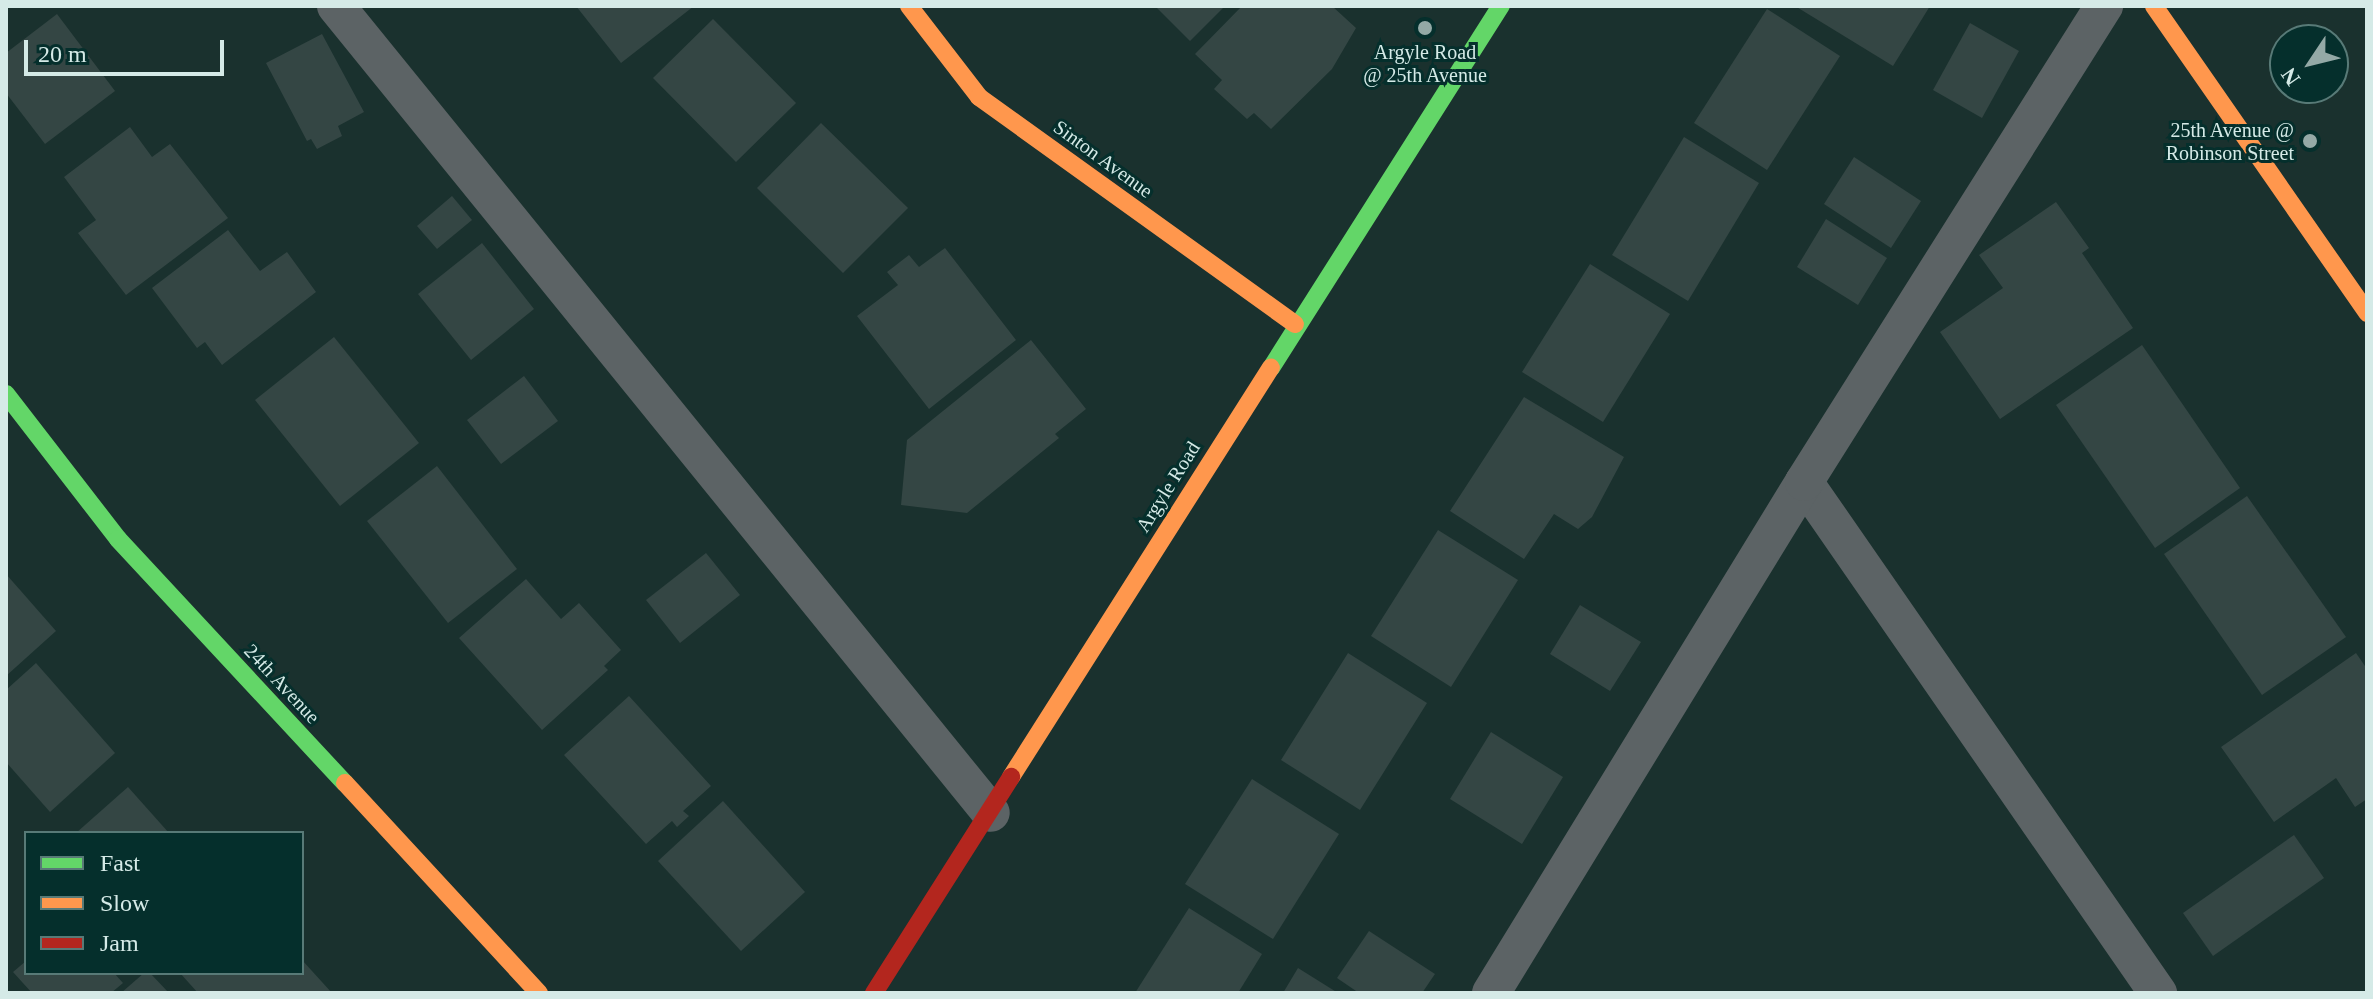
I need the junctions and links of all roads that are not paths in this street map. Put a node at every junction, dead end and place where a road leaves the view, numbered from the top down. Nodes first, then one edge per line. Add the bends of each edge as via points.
1 (336, 6) edge
2 (909, 6) edge
3 (1501, 6) edge
4 (2104, 6) edge
5 (2154, 6) edge
6 (2367, 313) edge
7 (1295, 324) junction
8 (6, 394) edge
9 (1804, 482) junction
10 (991, 813) junction
11 (539, 993) edge
12 (874, 993) edge
13 (1491, 993) edge
14 (2158, 993) edge

1 - 10 lane
2 - 7 street, Sinton Avenue via 979,97
3 - 7 street, Argyle Road
4 - 9 lane
5 - 6 street
7 - 10 street, Argyle Road
8 - 11 street, 24th Avenue via 118,539
9 - 13 lane
9 - 14 lane
10 - 12 street, Argyle Road

